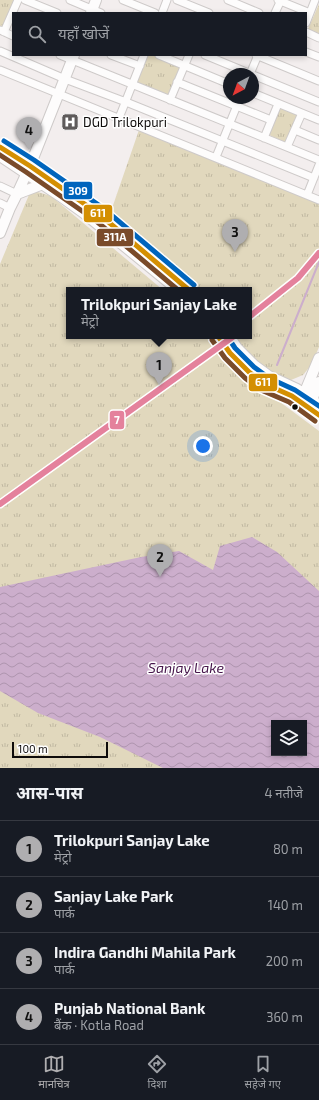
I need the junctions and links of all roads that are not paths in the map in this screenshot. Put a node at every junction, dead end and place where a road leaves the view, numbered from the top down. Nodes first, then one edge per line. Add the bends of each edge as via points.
1 (18, 0) edge
2 (25, 0) edge
3 (70, 0) edge
4 (123, 0) edge
5 (167, 0) edge
6 (177, 0) edge
7 (228, 0) edge
8 (280, 0) edge
9 (316, 0) edge
10 (95, 9) edge
11 (14, 12) edge
12 (55, 12) edge
13 (153, 12) edge
14 (162, 12) edge
15 (207, 12) edge
16 (257, 12) edge
17 (275, 12) edge
18 (310, 13) junction
19 (12, 16) edge
20 (307, 20) edge
21 (2, 31) edge
22 (307, 32) edge
23 (12, 36) edge
24 (319, 38) edge
25 (0, 51) edge
26 (307, 52) edge
27 (114, 56) edge
28 (144, 56) edge
29 (162, 56) edge
30 (188, 56) edge
31 (206, 56) edge
32 (258, 56) edge
33 (260, 56) edge
34 (73, 57) edge
35 (319, 57) edge
36 (184, 65) junction
37 (140, 66) junction
38 (236, 68) edge
39 (253, 68) edge
40 (0, 70) edge
41 (259, 77) edge
42 (65, 79) junction
43 (223, 81) edge
44 (319, 81) edge
45 (178, 82) junction
46 (132, 84) junction
47 (58, 94) junction
48 (259, 96) edge
49 (170, 100) junction
50 (126, 102) junction
51 (319, 102) edge
52 (278, 104) junction
53 (237, 106) junction
54 (302, 113) junction
55 (119, 118) junction
56 (271, 120) junction
57 (319, 120) edge
58 (229, 124) junction
59 (295, 130) junction
60 (264, 138) junction
61 (319, 140) edge
62 (223, 141) junction
63 (0, 147) edge
64 (287, 147) junction
65 (0, 156) edge
66 (216, 157) junction
67 (319, 160) edge
68 (319, 165) edge
69 (28, 170) junction
70 (314, 178) junction
71 (43, 184) junction
72 (0, 186) edge
73 (17, 194) junction
74 (307, 195) junction
75 (319, 200) edge
76 (0, 203) edge
77 (10, 208) junction
78 (1, 227) edge
79 (174, 287) edge
80 (185, 287) edge
81 (220, 339) edge
82 (231, 339) edge
83 (319, 358) edge
84 (319, 382) edge
85 (310, 401) edge
86 (319, 415) edge

1 - 11 street
2 - 12 street
3 - 10 street
4 - 13 street
5 - 14 street
6 - 15 street
7 - 16 street
8 - 17 street
8 - 18 street
9 - 18 street
18 - 20 street
19 - 21 street
21 - 23 street
22 - 24 street
25 - 42 street
26 - 35 street
27 - 37 street
28 - 37 street
29 - 36 street
30 - 36 street
31 - 38 street
32 - 39 street
33 - 44 street
34 - 42 main road
34 - 46 street
36 - 43 street
36 - 45 street
37 - 46 street
40 - 47 street
41 - 51 street
42 - 47 main road
42 - 50 street
45 - 49 street
45 - 53 street
46 - 49 street
46 - 50 street
47 - 55 street
47 - 69 main road
48 - 52 street
49 - 58 street
50 - 55 street
50 - 62 street
52 - 54 street
52 - 56 street
53 - 56 street
53 - 58 street
54 - 57 street
54 - 59 street
55 - 66 street
56 - 60 street
58 - 60 street
58 - 62 street
59 - 61 street
59 - 64 street
60 - 64 street
62 - 66 street
62 - 70 street
63 - 69 main road
64 - 67 street
65 - 69 main road
66 - 74 street
68 - 70 street
69 - 71 main road
69 - 73 main road
69 - 80 main road via 99,214
70 - 74 street
71 - 73 main road
71 - 79 main road via 85,214
72 - 73 street
73 - 77 main road
74 - 75 street
76 - 77 street
77 - 78 main road
81 - 85 main road via 230,353 265,384
82 - 85 main road via 254,365 269,376 297,389
83 - 85 main road
84 - 85 main road
85 - 86 main road

